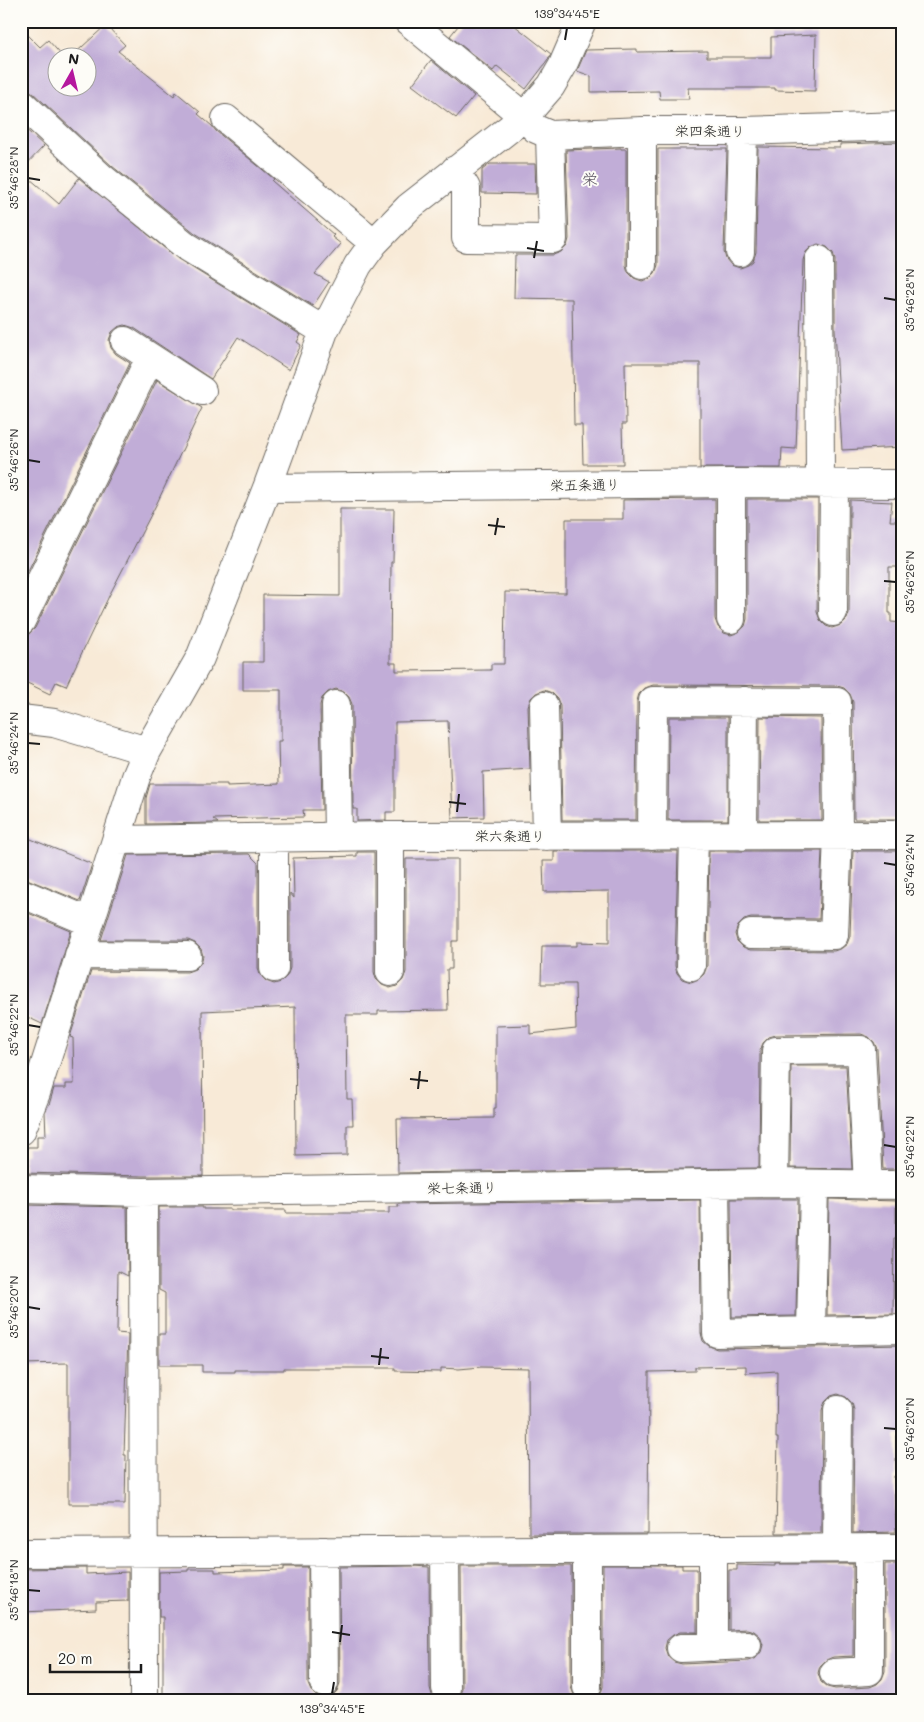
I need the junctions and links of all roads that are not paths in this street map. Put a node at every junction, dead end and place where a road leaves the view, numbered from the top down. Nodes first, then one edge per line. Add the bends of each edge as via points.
1 (408, 21) edge
2 (582, 21) edge
3 (21, 102) edge
4 (523, 118) junction
5 (226, 119) dead end
6 (903, 126) edge
7 (642, 131) junction
8 (743, 131) junction
9 (550, 135) junction
10 (454, 170) junction
11 (374, 243) junction
12 (740, 252) dead end
13 (819, 260) dead end
14 (642, 265) dead end
15 (324, 331) junction
16 (125, 341) dead end
17 (150, 358) junction
18 (202, 391) dead end
19 (731, 483) junction
20 (827, 484) junction
21 (903, 484) edge
22 (267, 488) junction
23 (834, 612) dead end
24 (731, 619) dead end
25 (21, 621) edge
26 (744, 701) junction
27 (336, 705) dead end
28 (544, 706) dead end
29 (21, 719) edge
30 (147, 751) junction
31 (838, 835) junction
32 (903, 835) edge
33 (390, 836) junction
34 (547, 836) junction
35 (652, 836) junction
36 (694, 836) junction
37 (743, 836) junction
38 (338, 837) junction
39 (274, 838) junction
40 (117, 840) junction
41 (21, 893) edge
42 (90, 922) junction
43 (751, 934) dead end
44 (79, 955) junction
45 (187, 956) dead end
46 (691, 966) dead end
47 (274, 968) dead end
48 (390, 972) dead end
49 (21, 1131) edge
50 (774, 1183) junction
51 (715, 1184) junction
52 (814, 1184) junction
53 (868, 1185) junction
54 (903, 1185) edge
55 (21, 1189) edge
56 (143, 1192) junction
57 (903, 1329) edge
58 (811, 1331) junction
59 (838, 1410) dead end
60 (837, 1548) junction
61 (869, 1548) junction
62 (903, 1548) edge
63 (587, 1549) junction
64 (712, 1549) junction
65 (445, 1550) junction
66 (323, 1551) junction
67 (21, 1553) edge
68 (143, 1554) junction
69 (747, 1645) dead end
70 (713, 1647) junction
71 (681, 1648) dead end
72 (834, 1673) dead end
73 (324, 1683) dead end
74 (587, 1687) dead end
75 (446, 1688) dead end
76 (144, 1701) edge

1 - 4 street
2 - 4 street via 551,86
3 - 15 street via 102,178 186,246
4 - 9 street
4 - 10 street
5 - 11 street
6 - 8 street, 栄四条通り
7 - 8 street, 栄四条通り
7 - 9 street, 栄四条通り
7 - 14 street
8 - 12 street
9 - 10 street via 553,239 466,238 466,188
10 - 11 street via 409,207
11 - 15 street via 358,265
13 - 20 street
15 - 22 street
16 - 17 street
17 - 18 street
17 - 25 street
19 - 20 street, 栄五条通り
19 - 22 street, 栄五条通り
19 - 24 street
20 - 21 street, 栄五条通り
20 - 23 street
22 - 30 street via 200,658
26 - 31 street via 838,702
26 - 35 street via 653,701
26 - 37 street
27 - 38 street
28 - 34 street
29 - 30 street via 54,723
30 - 40 street
31 - 32 street, 栄六条通り
31 - 37 street, 栄六条通り
31 - 43 street via 834,935
33 - 34 street, 栄六条通り
33 - 38 street, 栄六条通り
33 - 48 street
34 - 35 street, 栄六条通り
35 - 36 street, 栄六条通り
36 - 37 street, 栄六条通り
36 - 46 street
38 - 39 street, 栄六条通り
39 - 40 street, 栄六条通り
39 - 47 street
40 - 42 street
41 - 42 street
42 - 44 street
44 - 45 street
44 - 49 street
50 - 51 street, 栄七条通り
50 - 52 street, 栄七条通り
50 - 53 street via 776,1051 861,1050
51 - 56 street, 栄七条通り
51 - 58 street via 717,1333
52 - 53 street, 栄七条通り
52 - 58 street
53 - 54 street, 栄七条通り
55 - 56 street, 栄七条通り
56 - 68 street
57 - 58 street
59 - 60 street
60 - 61 street
60 - 64 street
61 - 62 street
61 - 72 street via 868,1671
63 - 64 street
63 - 65 street
63 - 74 street
64 - 70 street
65 - 66 street
65 - 75 street
66 - 68 street
66 - 73 street
67 - 68 street
68 - 76 street
69 - 70 street
70 - 71 street

